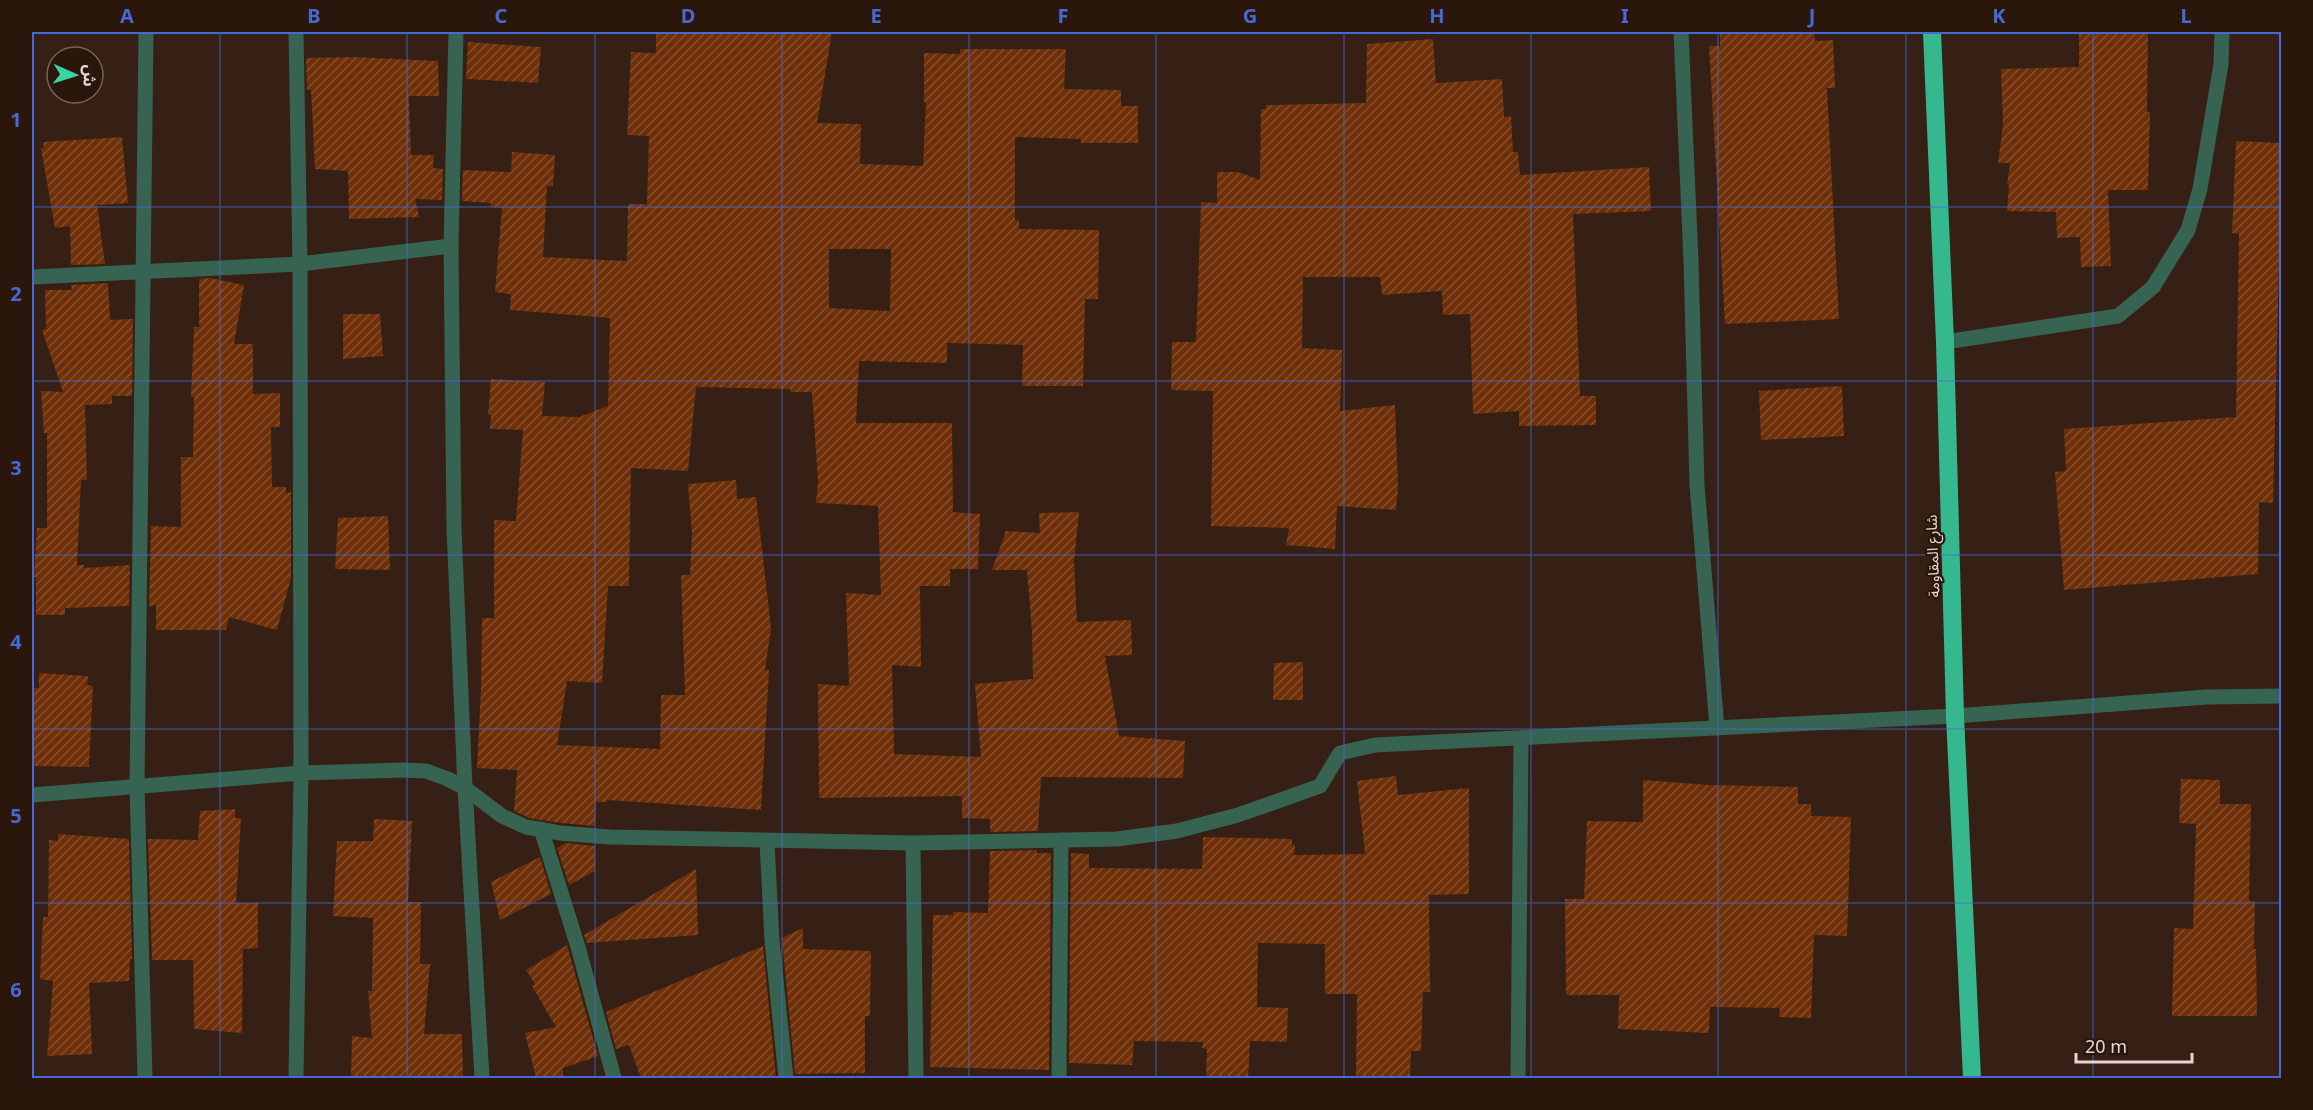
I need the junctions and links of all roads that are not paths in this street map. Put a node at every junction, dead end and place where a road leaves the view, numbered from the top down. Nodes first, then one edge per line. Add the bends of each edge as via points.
1 (146, 32) edge
2 (296, 32) edge
3 (456, 32) edge
4 (1681, 32) edge
5 (1932, 32) edge
6 (2222, 32) edge
7 (450, 246) junction
8 (300, 264) junction
9 (143, 270) junction
10 (32, 277) edge
11 (1945, 342) junction
12 (2282, 696) edge
13 (1955, 716) junction
14 (1717, 728) junction
15 (1521, 738) junction
16 (301, 773) junction
17 (137, 786) junction
18 (465, 788) junction
19 (32, 795) edge
20 (541, 829) junction
21 (1061, 840) junction
22 (767, 841) junction
23 (913, 843) junction
24 (146, 1078) edge
25 (296, 1078) edge
26 (482, 1078) edge
27 (614, 1078) edge
28 (786, 1078) edge
29 (916, 1078) edge
30 (1059, 1078) edge
31 (1518, 1078) edge
32 (1972, 1078) edge

1 - 9 street
2 - 8 street
3 - 7 street
4 - 14 street via 1697,485
5 - 11 highway, شارع المقاومة
6 - 11 street via 2221,64 2200,189 2188,230 2153,287 2118,316
7 - 8 street
7 - 18 street via 454,528
8 - 9 street
8 - 16 street
9 - 10 street
9 - 17 street
11 - 13 highway, شارع المقاومة
12 - 13 street via 2207,697
13 - 14 street
13 - 32 highway, شارع المقاومة
14 - 15 street
15 - 21 street via 1375,744 1340,753 1320,786 1238,814 1177,831 1117,839
15 - 31 street
16 - 17 street
16 - 18 street via 426,771
16 - 25 street
17 - 19 street
17 - 24 street
18 - 20 street via 502,816
18 - 26 street
20 - 22 street via 610,837
20 - 27 street
21 - 23 street
21 - 30 street
22 - 23 street
22 - 28 street via 772,941
23 - 29 street

